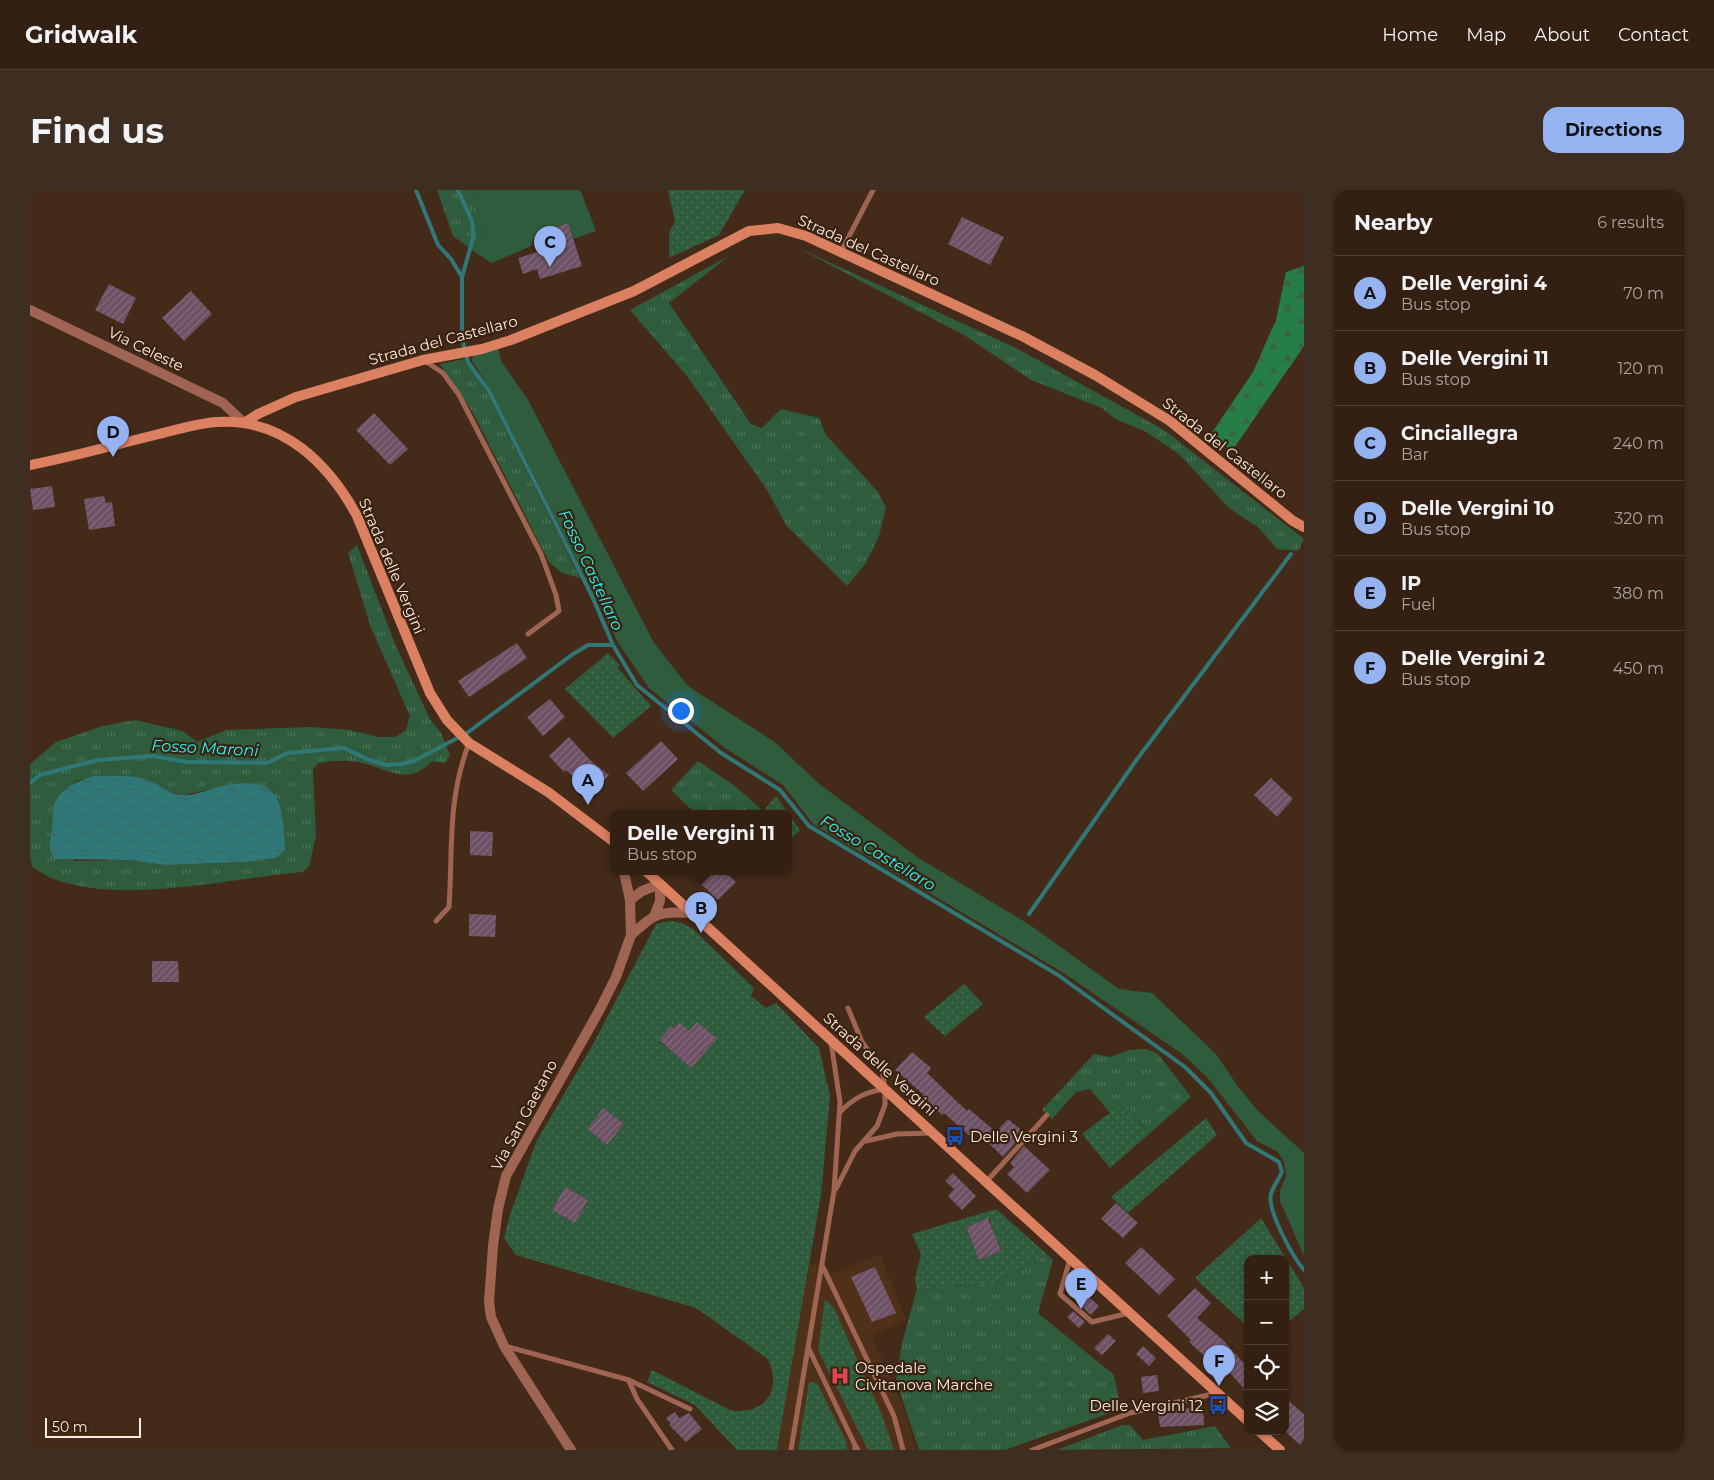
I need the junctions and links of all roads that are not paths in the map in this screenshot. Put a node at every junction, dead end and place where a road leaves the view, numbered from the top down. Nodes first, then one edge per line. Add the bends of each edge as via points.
1 (873, 190) edge
2 (840, 252) junction
3 (30, 310) edge
4 (423, 360) junction
5 (244, 424) junction
6 (30, 465) edge
7 (1304, 527) edge
8 (528, 634) dead end
9 (469, 743) junction
10 (610, 839) edge
11 (625, 875) edge
12 (650, 875) edge
13 (660, 884) junction
14 (630, 900) junction
15 (692, 912) junction
16 (655, 914) junction
17 (436, 921) dead end
18 (631, 935) junction
19 (848, 1008) dead end
20 (830, 1039) junction
21 (885, 1089) junction
22 (840, 1113) junction
23 (1047, 1115) dead end
24 (933, 1133) junction
25 (866, 1142) junction
26 (986, 1182) junction
27 (834, 1191) junction
28 (1070, 1259) junction
29 (822, 1264) junction
30 (1129, 1313) junction
31 (504, 1346) junction
32 (808, 1346) junction
33 (629, 1380) junction
34 (1217, 1393) junction
35 (690, 1409) dead end
36 (1244, 1417) edge
37 (1263, 1435) edge
38 (856, 1448) edge
39 (571, 1450) edge
40 (672, 1450) edge
41 (791, 1450) edge
42 (903, 1450) edge
43 (1032, 1450) edge
44 (1280, 1450) edge

1 - 2 lane
2 - 4 main road, Strada del Castellaro via 806,236 778,228 749,231 634,291 511,340
2 - 7 main road, Strada del Castellaro via 1022,336 1095,375 1170,421
3 - 5 street, Via Celeste via 224,403
4 - 5 main road, Strada del Castellaro via 296,397
4 - 8 lane via 443,373 459,395 549,574 559,611
5 - 6 main road, Strada delle Vergini via 218,422 200,425
5 - 9 main road, Strada delle Vergini via 262,427 285,437 301,447 333,477 357,516 430,693 447,720
9 - 10 main road, Strada delle Vergini via 548,792
9 - 17 lane via 458,775 452,814 449,907
11 - 14 street, Via San Gaetano
12 - 13 main road, Strada delle Vergini
13 - 14 street via 642,890
13 - 15 main road, Strada delle Vergini
13 - 16 street via 660,901
14 - 18 street, Via San Gaetano
15 - 16 street
15 - 20 main road, Strada delle Vergini
16 - 18 street, Via San Gaetano
18 - 31 street, Via San Gaetano via 599,1011 506,1176 498,1208 489,1302 490,1317
19 - 21 lane via 862,1042 882,1070
20 - 21 main road, Strada delle Vergini
20 - 22 lane
21 - 22 lane via 857,1097
21 - 24 main road, Strada delle Vergini
21 - 25 lane via 882,1116
22 - 27 lane
23 - 26 lane
24 - 25 lane via 897,1134
24 - 26 main road, Strada delle Vergini
25 - 27 lane via 856,1151
26 - 28 main road, Strada delle Vergini
27 - 29 lane
28 - 30 main road, Strada delle Vergini
28 - 30 lane via 1060,1294 1092,1322
29 - 32 lane
29 - 42 lane via 894,1416
30 - 34 main road, Strada delle Vergini
31 - 33 lane
31 - 39 street, Via San Gaetano
32 - 38 lane
32 - 41 lane
33 - 35 lane
33 - 40 lane via 637,1399
34 - 36 main road, Strada delle Vergini
34 - 43 lane via 1130,1413
37 - 44 main road

